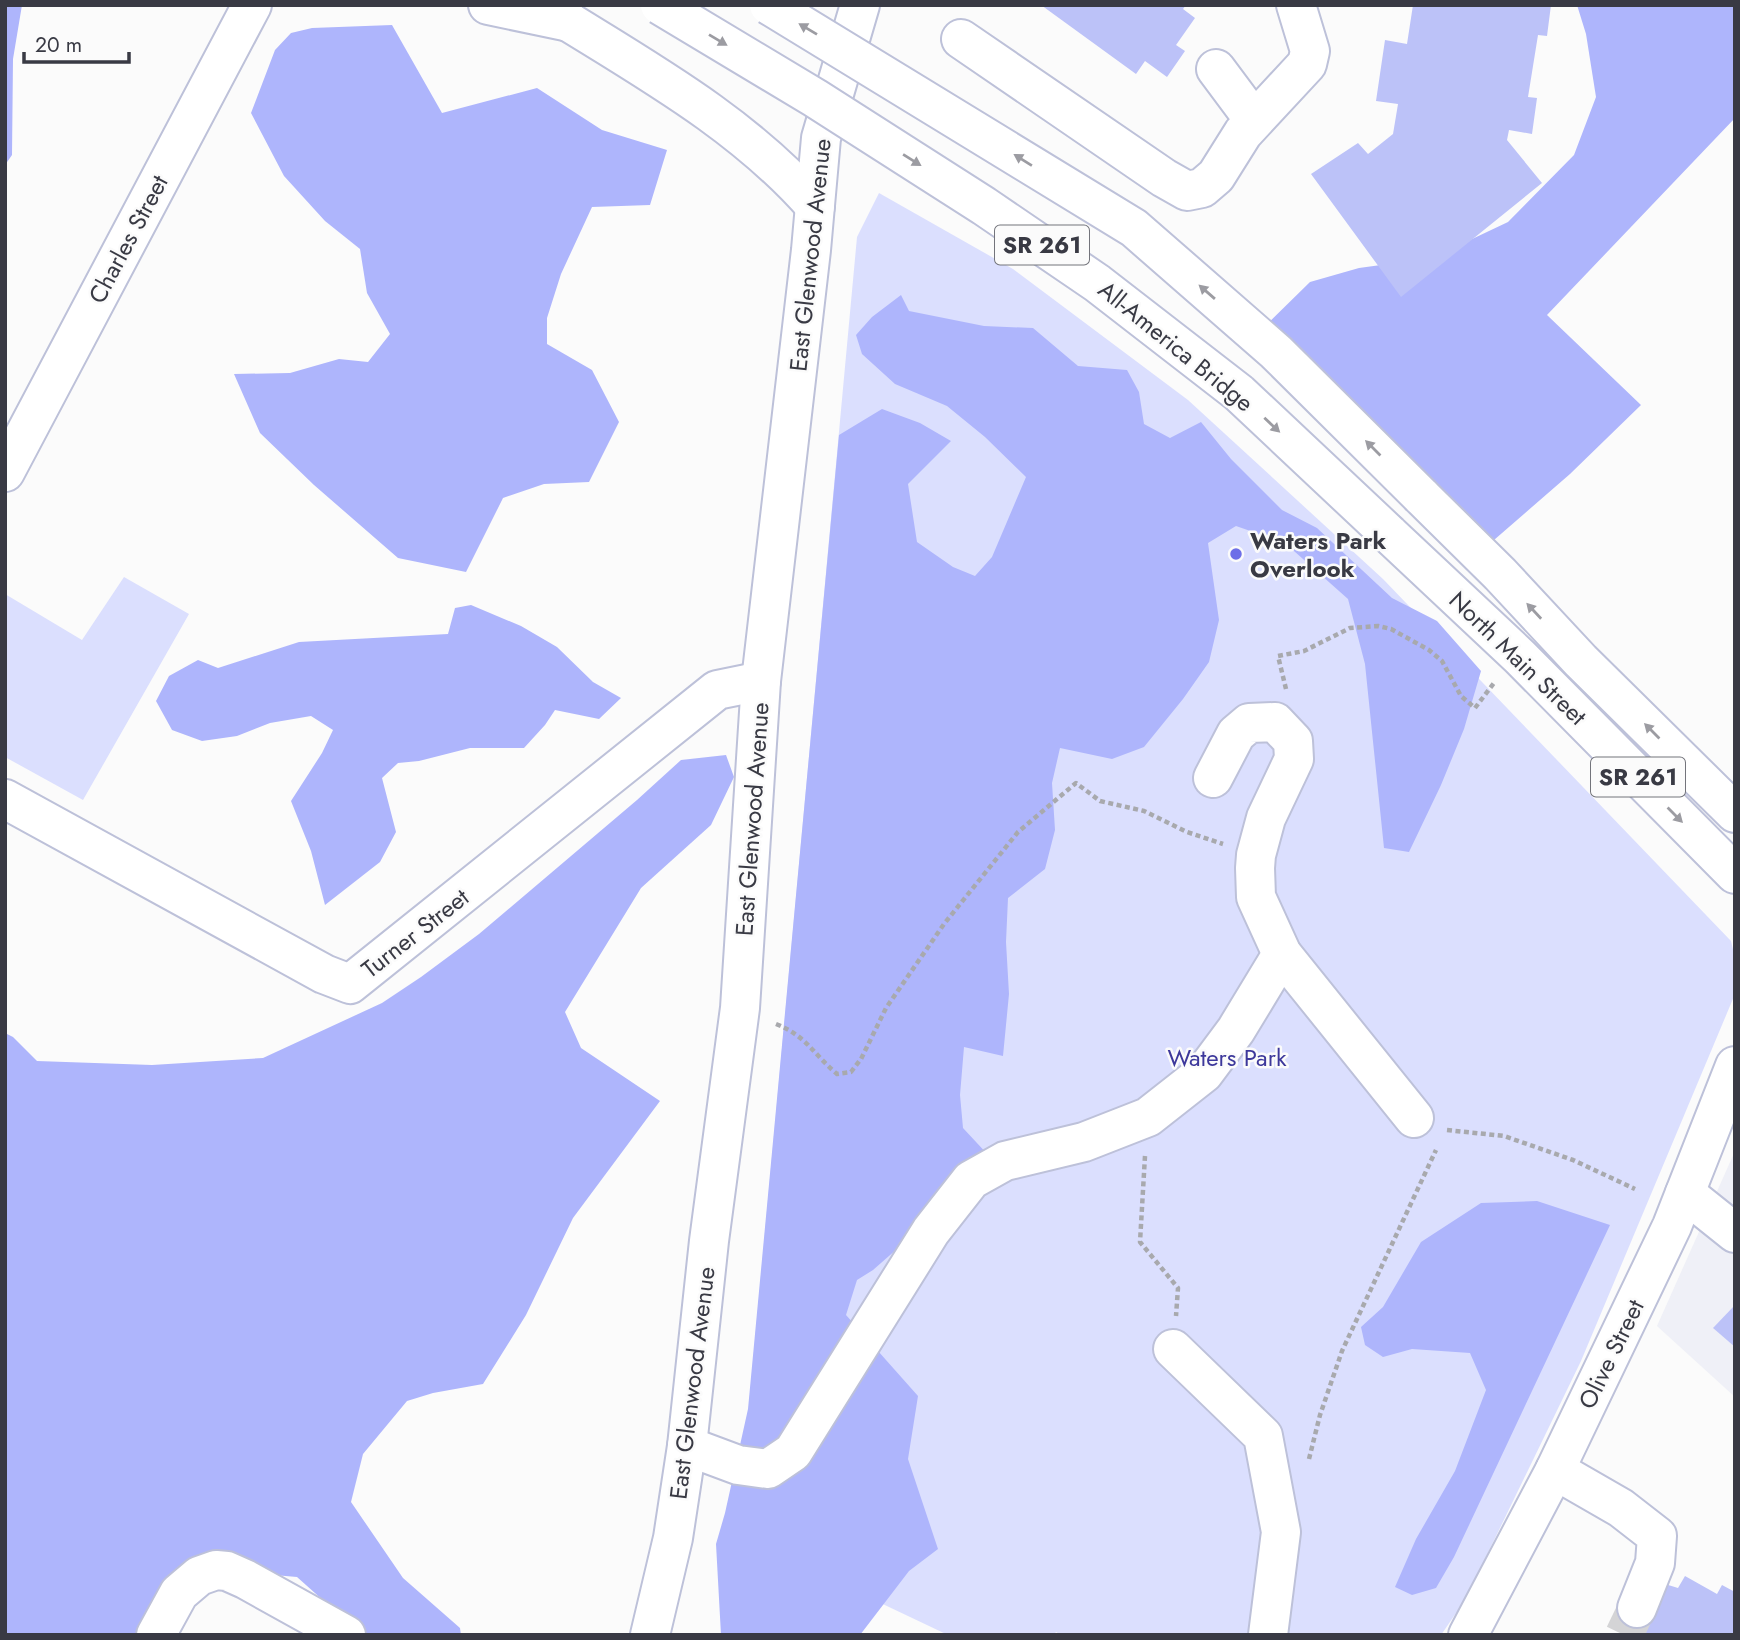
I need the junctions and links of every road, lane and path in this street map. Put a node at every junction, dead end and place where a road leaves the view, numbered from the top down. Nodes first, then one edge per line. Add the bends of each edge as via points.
1 (251, 5) edge
2 (488, 5) edge
3 (660, 5) edge
4 (769, 5) edge
5 (860, 5) edge
6 (1296, 5) edge
7 (562, 13) edge
8 (961, 39) dead end
9 (1216, 69) dead end
10 (1254, 120) junction
11 (815, 206) junction
12 (5, 472) edge
13 (1389, 534) joint
14 (761, 681) junction
15 (1475, 708) dead end
16 (1275, 722) junction
17 (1213, 778) dead end
18 (5, 799) edge
19 (1735, 813) edge
20 (1256, 855) junction
21 (1735, 874) edge
22 (1282, 954) junction
23 (740, 1008) junction
24 (1735, 1066) edge
25 (1148, 1117) junction
26 (1414, 1118) dead end
27 (1635, 1189) dead end
28 (1685, 1193) junction
29 (1735, 1233) edge
30 (1173, 1349) joint
31 (687, 1446) junction
32 (1310, 1459) dead end
33 (1555, 1471) junction
34 (1637, 1608) tunnel mouth
35 (156, 1635) edge
36 (346, 1635) edge
37 (650, 1635) edge
38 (1268, 1635) edge
39 (1468, 1635) edge

1 - 12 street, Charles Street
2 - 7 street
3 -> 13 street, All-America Bridge / SR 261, bridge via 826,105 1097,283 1238,393
19 -> 4 street, North Main Street / SR 261, bridge via 1276,352 1133,228
5 - 11 street, East Glenwood Avenue via 821,138
6 - 10 street via 1310,51 1307,64
7 - 11 street via 696,102 788,175
8 - 10 street via 1187,191 1202,188 1216,176
9 - 10 street
11 - 14 street, East Glenwood Avenue
13 -> 21 street, North Main Street / SR 261 via 1527,664
14 - 18 street, Turner Street via 717,690 350,984
14 - 23 street, East Glenwood Avenue
15 - 16 path via 1461,696 1442,661 1429,650 1378,626 1350,628 1304,651 1278,656 1287,696
16 - 17 street via 1248,723 1236,734
16 - 20 street via 1293,741 1294,759 1266,818
20 - 22 street via 1256,897
20 - 23 path via 1187,832 1144,811 1100,801 1076,783 1018,832 944,925 886,1008 851,1072 836,1074 795,1031
22 - 25 street via 1204,1073
22 - 26 street
23 - 31 street, East Glenwood Avenue
24 - 28 street, Olive Street
25 - 30 path via 1140,1242 1178,1288
25 - 31 street via 1084,1142 1005,1160 971,1180 931,1231 793,1452 768,1469 738,1465
27 - 32 path via 1573,1160 1504,1136 1447,1130 1342,1350
28 - 29 street
28 - 33 street, Olive Street
30 - 38 street via 1263,1436 1280,1532
31 - 37 street, East Glenwood Avenue via 673,1538
33 - 34 street via 1621,1508 1657,1536 1656,1563
33 - 39 street, Olive Street
35 - 36 street via 179,1593 199,1576 216,1570 245,1579

